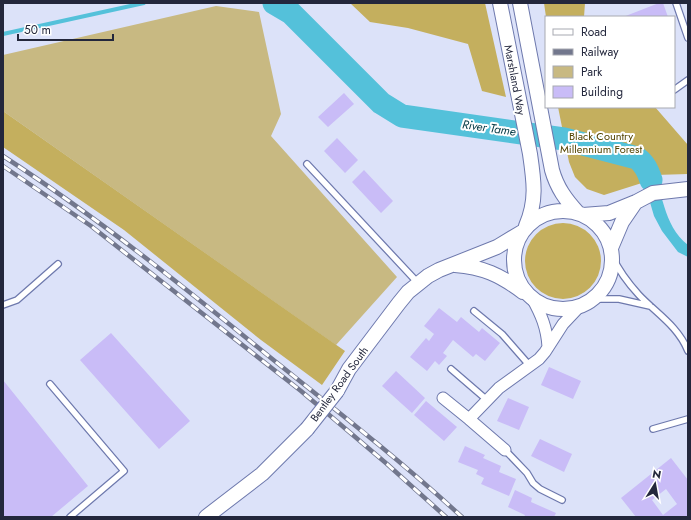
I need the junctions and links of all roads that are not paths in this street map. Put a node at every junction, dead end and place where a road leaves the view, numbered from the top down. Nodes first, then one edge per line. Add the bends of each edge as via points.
1 (500, 3) edge
2 (520, 3) edge
3 (676, 3) edge
4 (688, 36) edge
5 (688, 80) edge
6 (675, 89) edge
7 (307, 164) dead end
8 (688, 189) edge
9 (638, 201) junction
10 (580, 214) junction
11 (524, 230) junction
12 (612, 252) junction
13 (58, 264) dead end
14 (452, 265) junction
15 (418, 283) junction
16 (531, 298) junction
17 (593, 299) junction
18 (3, 305) edge
19 (580, 306) junction
20 (651, 306) junction
21 (474, 311) dead end
22 (548, 347) junction
23 (688, 351) edge
24 (530, 366) junction
25 (451, 369) dead end
26 (50, 384) dead end
27 (443, 398) dead end
28 (487, 400) junction
29 (469, 419) junction
30 (688, 419) edge
31 (653, 429) dead end
32 (505, 450) joint
33 (562, 500) dead end
34 (70, 517) edge
35 (206, 517) edge

1 - 11 street, Marshland Way via 530,154 533,206
2 - 10 street, Marshland Way via 552,170 563,196
3 - 4 lane
5 - 6 lane
7 - 15 lane
8 - 9 street via 653,193
9 - 10 street via 609,213
9 - 12 street via 622,222
10 - 11 street via 560,211 548,213 536,219
10 - 12 street via 596,223 605,234
11 - 14 street, Bentley Road South via 497,247
11 - 16 street via 516,244 515,271 518,281
12 - 17 street via 608,282
12 - 20 lane via 623,276
13 - 18 lane via 17,300
14 - 15 street, Bentley Road South
14 - 16 street, Bentley Road South via 469,266 496,274
15 - 35 street, Bentley Road South, bridge via 399,302 349,369 337,391 307,429 262,474
16 - 19 street via 548,307 559,309
16 - 22 street via 543,321
17 - 19 street
17 - 20 lane via 619,299
19 - 22 street via 563,324
20 - 23 lane via 680,335
21 - 24 lane via 502,334
22 - 24 street
24 - 28 street via 506,382
25 - 28 lane
26 - 34 lane via 124,471
27 - 29 street
28 - 29 street
29 - 32 street
30 - 31 lane
32 - 33 lane via 533,483

